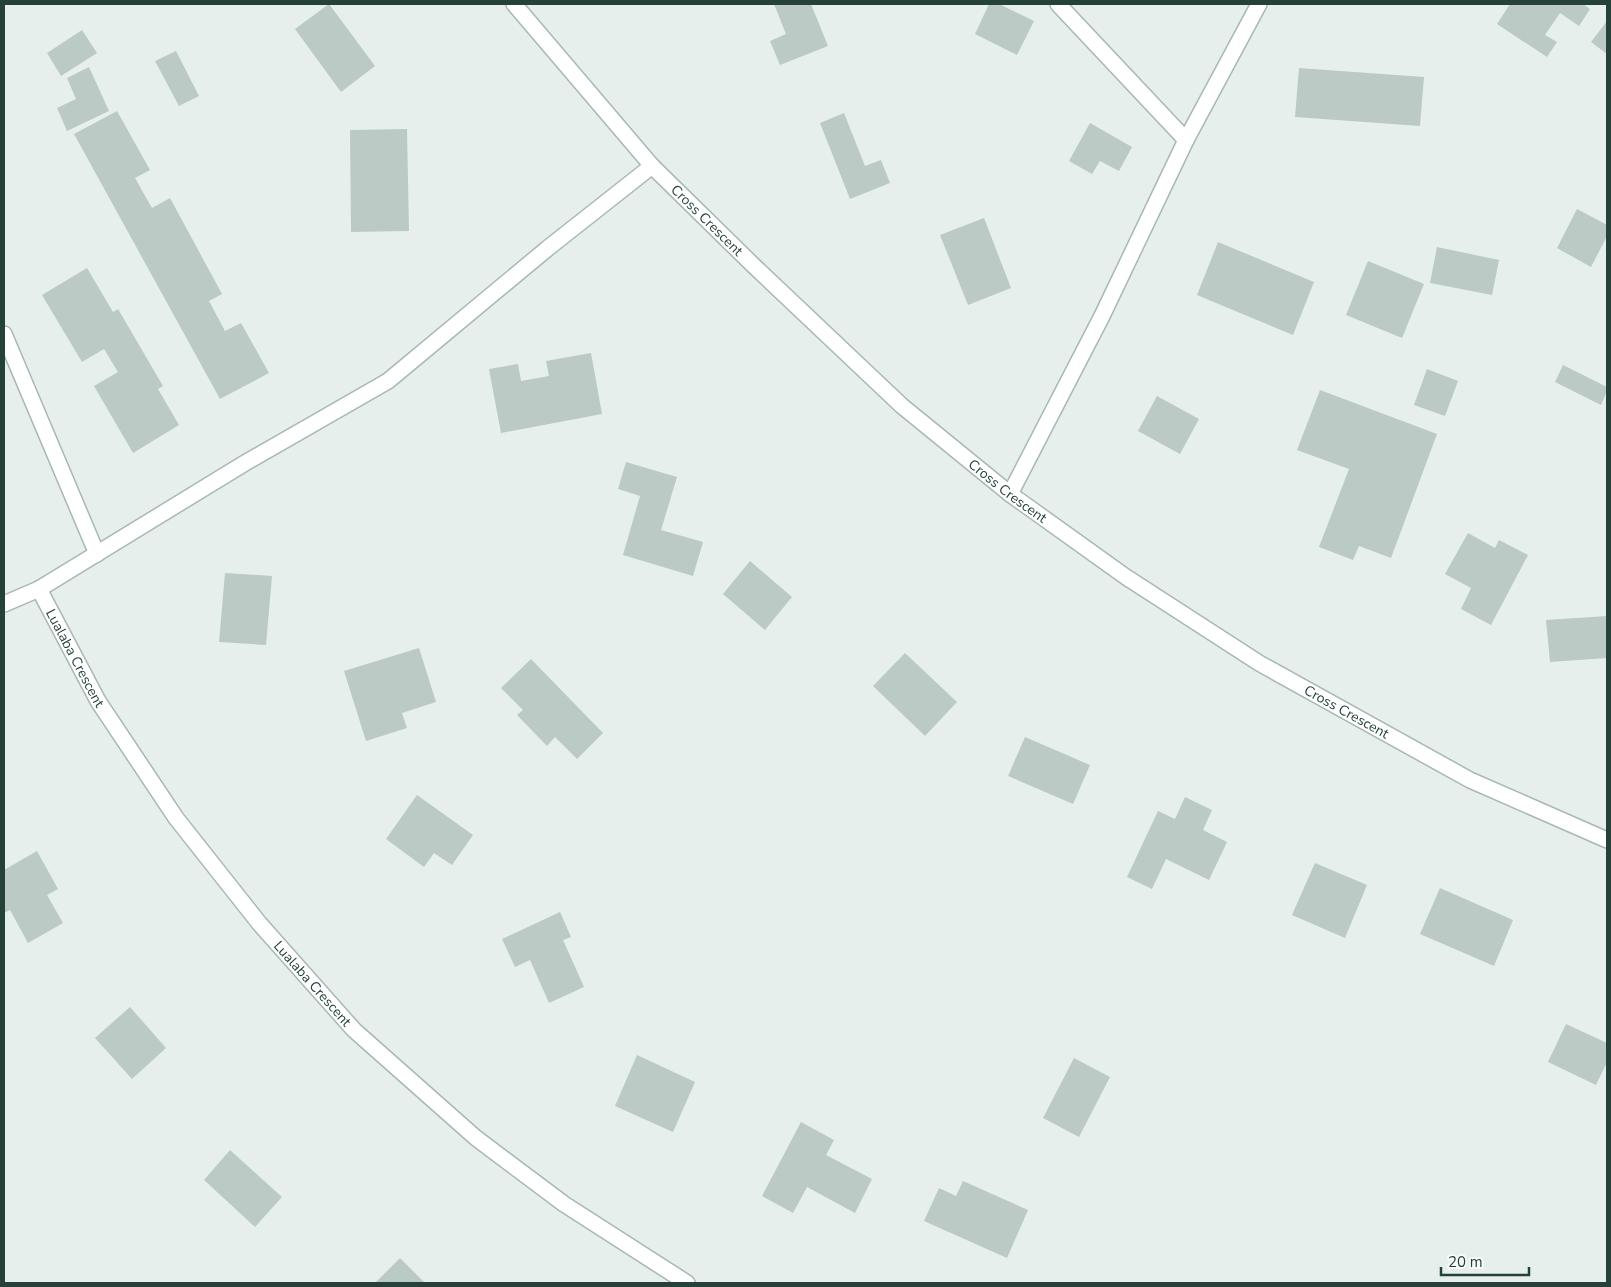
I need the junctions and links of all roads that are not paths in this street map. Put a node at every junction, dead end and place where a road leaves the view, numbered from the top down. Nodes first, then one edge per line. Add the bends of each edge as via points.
1 (514, 4) edge
2 (1058, 4) edge
3 (1259, 4) edge
4 (1186, 140) junction
5 (652, 166) junction
6 (4, 334) edge
7 (1010, 494) junction
8 (97, 554) junction
9 (39, 589) junction
10 (4, 604) edge
11 (1607, 840) edge
12 (688, 1283) edge

1 - 5 street, Cross Crescent
2 - 4 street
3 - 4 street
4 - 7 street via 1102,316
5 - 7 street, Cross Crescent via 902,406
5 - 8 street via 388,381 245,463
6 - 8 street
7 - 11 street, Cross Crescent via 1126,577 1259,663 1470,780
8 - 9 street
9 - 10 street
9 - 12 street, Lualaba Crescent via 98,701 176,818 259,923 354,1030 476,1138 564,1204

